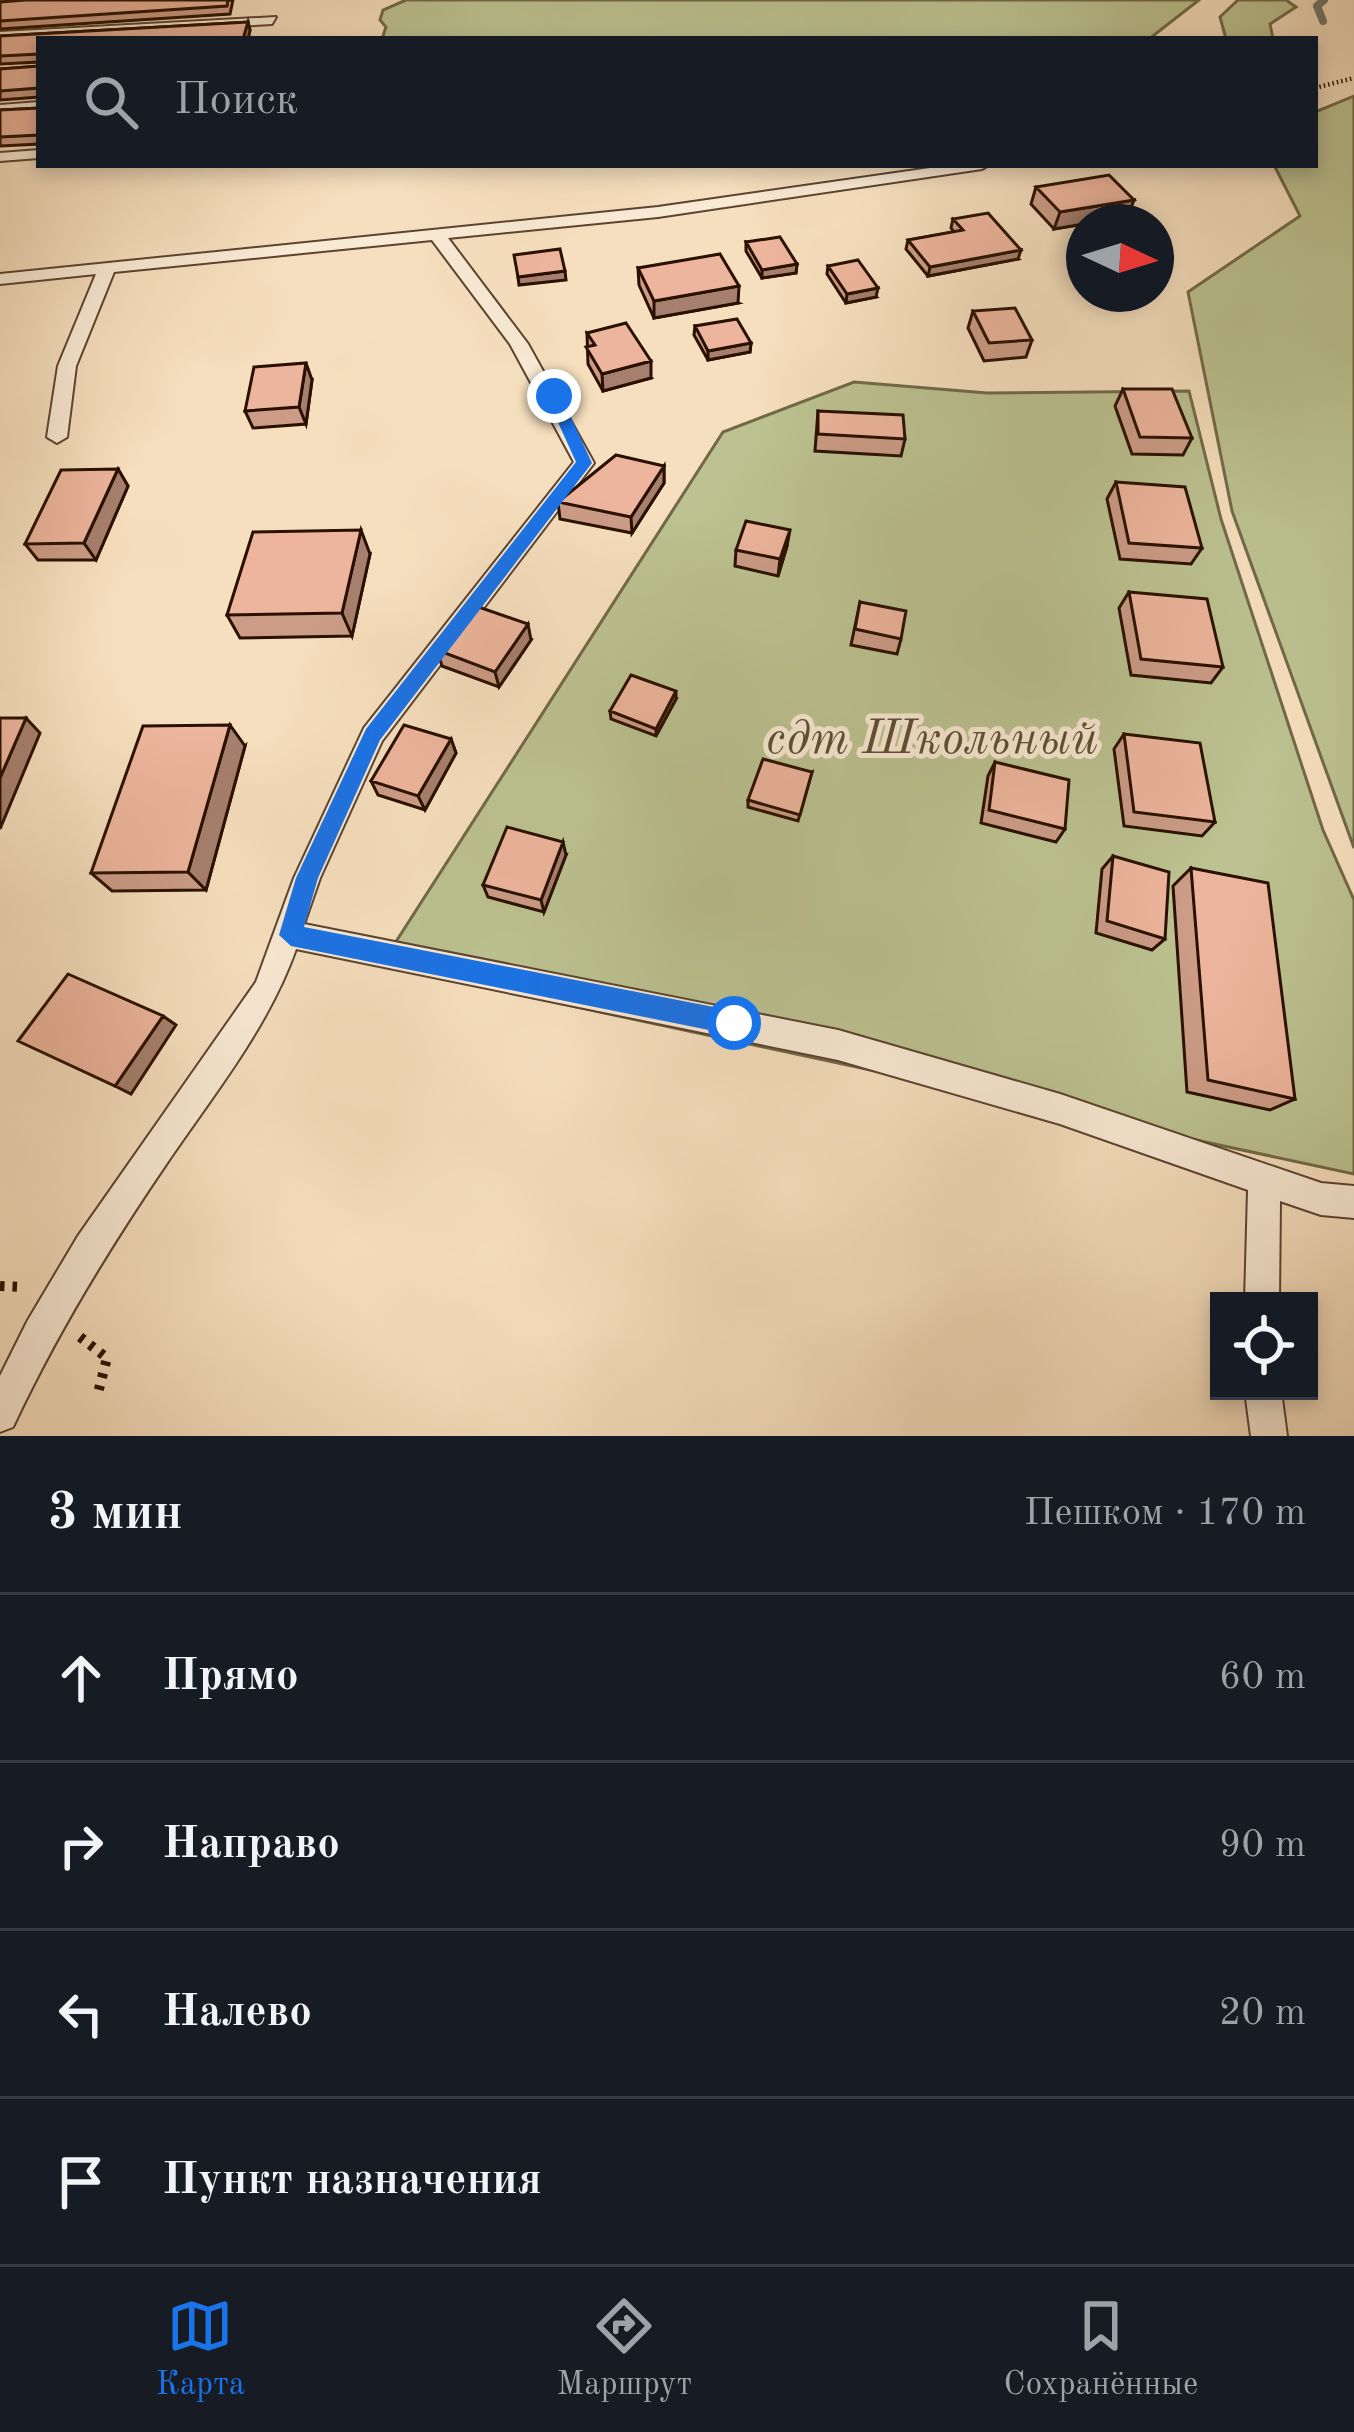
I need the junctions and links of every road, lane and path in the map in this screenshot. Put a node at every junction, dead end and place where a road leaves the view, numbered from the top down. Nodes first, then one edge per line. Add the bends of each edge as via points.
1 (272, 20) dead end
2 (0, 36) edge
3 (1354, 78) edge
4 (1318, 87) edge
5 (36, 106) edge
6 (0, 109) edge
7 (36, 154) edge
8 (0, 157) edge
9 (961, 168) edge
10 (438, 237) junction
11 (106, 268) junction
12 (0, 279) edge
13 (57, 437) dead end
14 (291, 935) junction
15 (1264, 1180) junction
16 (1354, 1202) edge
17 (1262, 1292) edge
18 (51, 1314) junction
19 (98, 1393) dead end
20 (1264, 1400) edge
21 (0, 1414) edge
22 (1269, 1436) edge

1 - 2 lane
3 - 4 path
5 - 6 lane
7 - 8 lane
9 - 10 lane
10 - 11 lane
10 - 14 lane via 496,305 554,396 584,463 373,735 307,878
11 - 12 lane
11 - 13 lane via 68,366
14 - 15 lane via 838,1045 1060,1109
14 - 18 lane via 267,990
15 - 16 lane
15 - 17 lane
18 - 19 path via 107,1358
18 - 21 lane
20 - 22 lane

